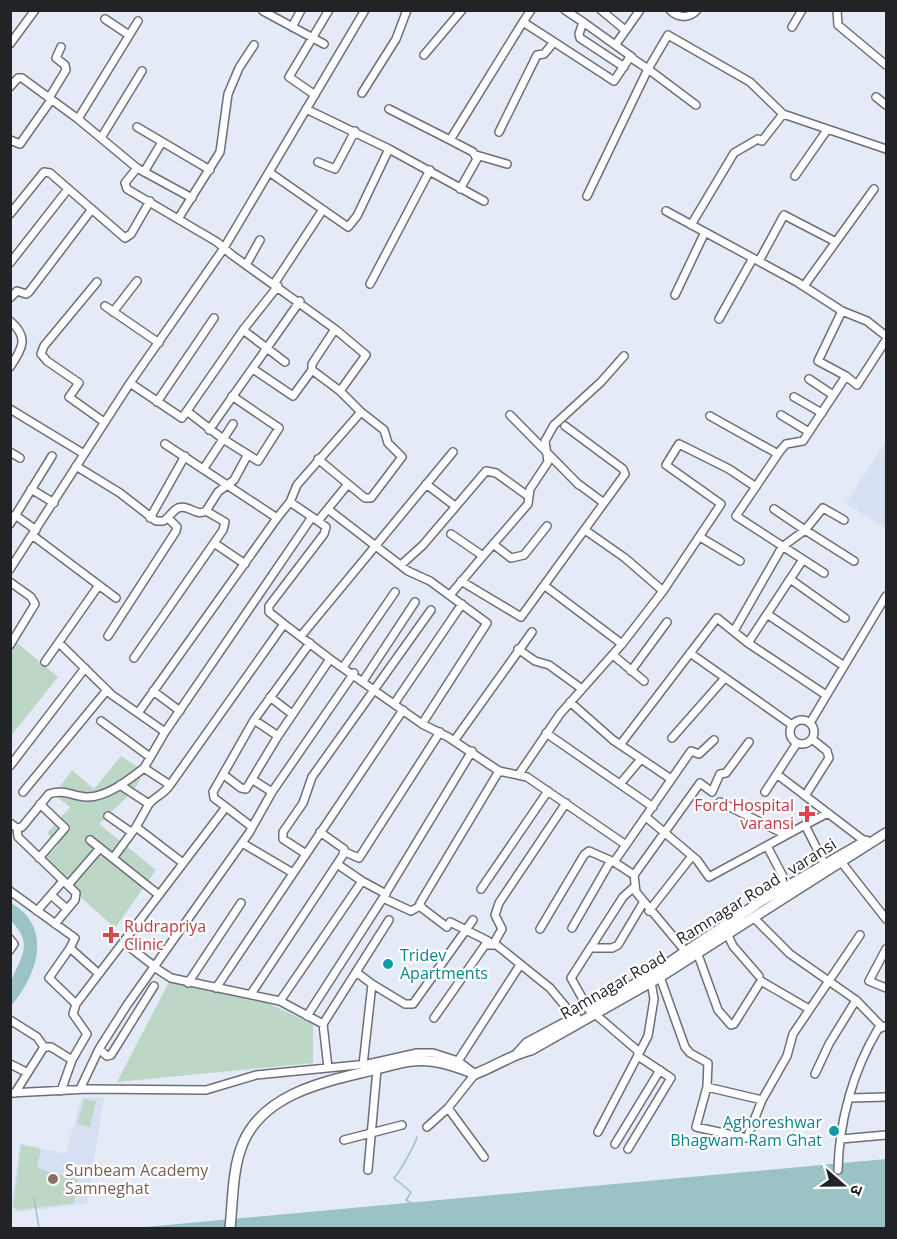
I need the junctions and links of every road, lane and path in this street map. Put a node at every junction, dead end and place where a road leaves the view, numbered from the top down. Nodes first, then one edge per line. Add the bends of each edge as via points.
1 (35, 10) edge
2 (301, 10) edge
3 (329, 10) edge
4 (365, 10) edge
5 (407, 10) edge
6 (462, 10) edge
7 (531, 10) edge
8 (565, 10) edge
9 (601, 10) edge
10 (640, 10) edge
11 (670, 10) edge
12 (697, 10) edge
13 (837, 10) edge
14 (263, 11) edge
15 (801, 11) edge
16 (105, 19) dead end
17 (138, 21) dead end
18 (523, 22) junction
19 (583, 22) junction
20 (292, 27) junction
21 (792, 27) dead end
22 (625, 30) junction
23 (129, 35) junction
24 (313, 38) junction
25 (554, 42) junction
26 (10, 44) edge
27 (324, 44) dead end
28 (254, 45) dead end
29 (616, 45) junction
30 (61, 47) dead end
31 (424, 55) dead end
32 (632, 57) junction
33 (886, 65) edge
34 (624, 67) junction
35 (648, 69) junction
36 (142, 71) dead end
37 (10, 87) edge
38 (362, 93) dead end
39 (315, 95) junction
40 (876, 97) dead end
41 (50, 99) junction
42 (696, 105) dead end
43 (886, 105) edge
44 (306, 109) junction
45 (389, 109) dead end
46 (783, 114) junction
47 (78, 119) junction
48 (137, 127) dead end
49 (827, 130) junction
50 (355, 132) junction
51 (499, 132) dead end
52 (101, 138) junction
53 (10, 140) edge
54 (450, 140) junction
55 (162, 142) junction
56 (389, 149) junction
57 (886, 149) edge
58 (476, 154) junction
59 (318, 162) dead end
60 (507, 164) dead end
61 (136, 168) junction
62 (210, 170) junction
63 (430, 170) junction
64 (144, 172) junction
65 (269, 172) junction
66 (795, 176) dead end
67 (68, 189) junction
68 (460, 189) junction
69 (874, 189) dead end
70 (587, 196) dead end
71 (192, 198) junction
72 (150, 201) junction
73 (484, 201) dead end
74 (92, 209) junction
75 (322, 211) junction
76 (666, 212) dead end
77 (10, 214) edge
78 (178, 219) junction
79 (691, 225) junction
80 (705, 232) junction
81 (260, 240) dead end
82 (836, 242) junction
83 (224, 248) junction
84 (756, 260) junction
85 (10, 263) edge
86 (246, 265) junction
87 (137, 281) dead end
88 (97, 282) dead end
89 (370, 284) dead end
90 (276, 285) junction
91 (804, 286) junction
92 (675, 295) dead end
93 (10, 298) edge
94 (300, 301) junction
95 (105, 306) dead end
96 (842, 311) junction
97 (112, 312) junction
98 (214, 318) dead end
99 (718, 319) dead end
100 (10, 321) edge
101 (335, 329) junction
102 (243, 330) junction
103 (886, 338) edge
104 (159, 343) junction
105 (267, 349) junction
106 (624, 356) dead end
107 (285, 362) dead end
108 (11, 365) edge
109 (253, 369) junction
110 (312, 370) junction
111 (846, 376) junction
112 (809, 379) dead end
113 (130, 383) junction
114 (340, 391) junction
115 (834, 395) junction
116 (232, 396) junction
117 (794, 397) dead end
118 (157, 402) junction
119 (10, 409) edge
120 (188, 412) junction
121 (361, 412) junction
122 (822, 413) junction
123 (510, 415) dead end
124 (781, 415) dead end
125 (710, 416) dead end
126 (104, 422) junction
127 (233, 424) dead end
128 (565, 426) dead end
129 (209, 430) junction
130 (809, 432) junction
131 (222, 439) junction
132 (165, 444) dead end
133 (10, 452) edge
134 (453, 452) dead end
135 (547, 452) junction
136 (778, 453) junction
137 (84, 454) junction
138 (52, 456) dead end
139 (185, 456) junction
140 (247, 456) junction
141 (20, 458) dead end
142 (318, 459) junction
143 (548, 462) junction
144 (76, 466) junction
145 (204, 468) junction
146 (348, 484) junction
147 (426, 484) junction
148 (230, 485) junction
149 (579, 485) junction
150 (756, 487) junction
151 (31, 489) junction
152 (528, 496) junction
153 (290, 502) junction
154 (54, 503) junction
155 (604, 503) junction
156 (455, 506) junction
157 (774, 509) dead end
158 (329, 510) junction
159 (206, 511) junction
160 (15, 515) junction
161 (150, 518) junction
162 (168, 518) junction
163 (277, 518) junction
164 (315, 519) junction
165 (844, 520) dead end
166 (10, 524) edge
167 (547, 526) dead end
168 (585, 530) junction
169 (805, 530) junction
170 (34, 533) junction
171 (451, 534) dead end
172 (700, 537) junction
173 (214, 543) junction
174 (493, 544) junction
175 (376, 546) junction
176 (782, 547) junction
177 (483, 555) junction
178 (740, 561) dead end
179 (802, 561) junction
180 (854, 561) dead end
181 (245, 564) junction
182 (401, 565) junction
183 (10, 569) edge
184 (824, 573) dead end
185 (790, 579) junction
186 (461, 581) junction
187 (10, 582) edge
188 (99, 585) junction
189 (545, 586) junction
190 (663, 591) junction
191 (395, 592) dead end
192 (450, 596) junction
193 (886, 596) edge
194 (116, 598) dead end
195 (415, 602) dead end
196 (462, 604) junction
197 (431, 610) dead end
198 (767, 614) junction
199 (845, 618) dead end
200 (667, 622) dead end
201 (284, 624) junction
202 (734, 631) junction
203 (532, 632) dead end
204 (108, 636) dead end
205 (301, 636) junction
206 (59, 643) junction
207 (310, 643) junction
208 (748, 643) junction
209 (622, 644) junction
210 (10, 645) edge
211 (518, 649) junction
212 (690, 653) junction
213 (613, 656) junction
214 (134, 658) dead end
215 (330, 659) junction
216 (45, 662) dead end
217 (344, 666) junction
218 (844, 666) junction
219 (85, 668) junction
220 (631, 671) junction
221 (354, 673) junction
222 (724, 679) junction
223 (363, 681) junction
224 (644, 681) dead end
225 (582, 689) junction
226 (107, 690) junction
227 (153, 691) junction
228 (376, 691) junction
229 (826, 695) junction
230 (270, 697) junction
231 (570, 702) junction
232 (394, 704) junction
233 (403, 710) junction
234 (180, 711) junction
235 (138, 713) junction
236 (292, 714) junction
237 (254, 720) junction
238 (101, 721) dead end
239 (810, 723) junction
240 (422, 724) junction
241 (792, 725) junction
242 (165, 732) junction
243 (440, 732) junction
244 (546, 733) junction
245 (278, 736) junction
246 (672, 738) dead end
247 (812, 739) junction
248 (714, 740) dead end
249 (454, 741) junction
250 (749, 742) dead end
251 (796, 743) junction
252 (620, 745) junction
253 (472, 751) junction
254 (150, 757) junction
255 (641, 759) junction
256 (10, 766) edge
257 (144, 768) junction
258 (500, 771) junction
259 (519, 774) junction
260 (224, 775) junction
261 (778, 775) junction
262 (671, 779) junction
263 (253, 780) junction
264 (620, 784) junction
265 (120, 785) junction
266 (170, 785) junction
267 (548, 791) junction
268 (22, 792) dead end
269 (272, 792) junction
270 (765, 792) dead end
271 (805, 796) junction
272 (720, 802) dead end
273 (566, 803) junction
274 (40, 804) junction
275 (149, 804) junction
276 (226, 807) junction
277 (653, 807) junction
278 (828, 813) junction
279 (108, 816) dead end
280 (646, 817) junction
281 (14, 825) edge
282 (805, 825) junction
283 (886, 826) edge
284 (252, 827) junction
285 (133, 829) junction
286 (320, 832) junction
287 (886, 833) edge
288 (665, 834) junction
289 (786, 836) junction
290 (90, 840) dead end
291 (242, 843) junction
292 (867, 844) junction
293 (626, 845) junction
294 (767, 846) junction
295 (100, 848) junction
296 (345, 852) junction
297 (306, 854) junction
298 (692, 856) junction
299 (39, 858) junction
300 (113, 858) junction
301 (612, 862) junction
302 (183, 863) junction
303 (842, 863) junction
304 (337, 864) junction
305 (825, 865) junction
306 (294, 873) junction
307 (634, 875) junction
308 (362, 881) junction
309 (66, 883) junction
310 (788, 886) junction
311 (634, 887) junction
312 (481, 889) dead end
313 (10, 891) edge
314 (51, 895) junction
315 (159, 895) junction
316 (385, 896) junction
317 (241, 903) dead end
318 (644, 903) junction
319 (420, 906) junction
320 (67, 909) junction
321 (37, 911) junction
322 (649, 911) junction
323 (753, 917) junction
324 (886, 919) edge
325 (389, 920) dead end
326 (473, 921) dead end
327 (55, 924) junction
328 (572, 928) dead end
329 (540, 929) dead end
330 (466, 931) junction
331 (727, 933) junction
332 (860, 935) dead end
333 (10, 939) edge
334 (123, 942) junction
335 (492, 943) junction
336 (70, 948) junction
337 (593, 948) junction
338 (886, 949) edge
339 (10, 950) edge
340 (686, 952) junction
341 (697, 952) junction
342 (520, 965) junction
343 (154, 967) junction
344 (356, 972) junction
345 (99, 974) junction
346 (759, 976) dead end
347 (656, 979) junction
348 (828, 981) junction
349 (188, 982) junction
350 (372, 984) junction
351 (154, 986) dead end
352 (216, 988) junction
353 (886, 988) edge
354 (251, 994) junction
355 (856, 1000) junction
356 (280, 1001) junction
357 (76, 1004) junction
358 (809, 1009) junction
359 (123, 1012) junction
360 (592, 1012) junction
361 (307, 1016) junction
362 (434, 1018) dead end
363 (575, 1018) junction
364 (134, 1019) junction
365 (10, 1020) edge
366 (323, 1024) junction
367 (884, 1026) edge
368 (44, 1047) junction
369 (99, 1049) junction
370 (518, 1053) junction
371 (638, 1056) junction
372 (72, 1060) junction
373 (458, 1061) junction
374 (10, 1064) edge
375 (363, 1065) junction
376 (328, 1068) junction
377 (377, 1069) junction
378 (660, 1070) junction
379 (26, 1072) junction
380 (475, 1074) junction
381 (815, 1074) dead end
382 (707, 1087) junction
383 (80, 1089) junction
384 (61, 1091) junction
385 (13, 1093) edge
386 (886, 1097) edge
387 (850, 1098) junction
388 (762, 1100) junction
389 (448, 1108) junction
390 (402, 1125) dead end
391 (427, 1127) dead end
392 (598, 1132) dead end
393 (371, 1133) junction
394 (886, 1135) edge
395 (840, 1139) junction
396 (344, 1140) dead end
397 (615, 1144) dead end
398 (628, 1149) dead end
399 (484, 1157) dead end
400 (368, 1170) dead end
401 (838, 1170) dead end
402 (230, 1228) edge

1 - 26 street
2 - 20 street
3 - 24 street
4 - 39 street
5 - 38 street via 396,39
6 - 31 street
7 - 18 street
8 - 19 street
9 - 22 street
10 - 22 street
11 - 12 street via 685,17
13 - 33 street via 838,25
14 - 20 street
15 - 21 street
16 - 23 street
17 - 23 street
18 - 25 street
18 - 54 street
19 - 29 street
19 - 34 street via 580,38
20 - 24 street
22 - 29 street
23 - 47 street
24 - 27 street
24 - 39 street via 289,79
25 - 34 street via 614,81
25 - 51 street via 544,54 537,55
28 - 62 street via 228,94 222,145
29 - 32 street
30 - 41 street via 56,58 66,70
32 - 34 street
32 - 35 street
35 - 42 street
35 - 46 street via 666,37 671,35 750,82
35 - 70 street
36 - 52 street
37 - 41 street via 20,78
39 - 44 street
40 - 43 street
41 - 47 street
41 - 53 street via 20,144
44 - 50 street
44 - 65 street
45 - 54 street
46 - 49 street
46 - 79 street via 762,141 758,139 734,153
47 - 52 street
48 - 55 street
49 - 57 street
49 - 66 street
50 - 56 street
50 - 59 street via 335,169
52 - 61 street
54 - 58 street
55 - 62 street
55 - 64 street
56 - 63 street
56 - 75 street via 350,226
58 - 60 street
58 - 68 street via 475,165
61 - 64 street
61 - 72 street via 125,186
62 - 71 street
63 - 68 street
63 - 89 street
64 - 71 street
65 - 75 street
65 - 83 street
67 - 74 street
67 - 77 street via 44,172
67 - 85 street
68 - 73 street
69 - 82 street
71 - 78 street
72 - 74 street via 125,238
72 - 78 street
74 - 93 street via 29,292 17,291
75 - 90 street
76 - 79 street
78 - 83 street
79 - 80 street
80 - 84 street
80 - 92 street
81 - 86 street
82 - 84 street via 784,215
82 - 91 street
83 - 86 street
83 - 104 street
84 - 91 street
84 - 99 street
86 - 90 street
87 - 97 street
88 - 126 street via 41,354 79,383 69,398
90 - 94 street
90 - 102 street
91 - 96 street
94 - 101 street
94 - 105 street
95 - 97 street
96 - 103 street via 867,321
96 - 111 street via 818,361
97 - 104 street
98 - 118 street
100 - 108 street via 22,336 21,349
101 - 110 street via 312,363
101 - 114 street via 366,355
102 - 105 street
102 - 120 street
103 - 111 street via 857,385
104 - 113 street
105 - 107 street
105 - 109 street
106 - 135 street via 554,425 545,441
109 - 110 street via 293,396
109 - 116 street
110 - 114 street
111 - 115 street
112 - 115 street
113 - 118 street
113 - 126 street
114 - 121 street
115 - 122 street
116 - 129 street
116 - 140 street via 279,428 260,460
117 - 122 street
118 - 120 street via 180,418
119 - 137 street
120 - 129 street
121 - 142 street
121 - 146 street via 384,430 388,443 402,457 371,498 365,498
122 - 130 street
123 - 135 street
124 - 130 street
125 - 136 street
126 - 137 street
127 - 131 street
128 - 155 street via 623,468 625,474
129 - 131 street
130 - 136 street via 803,441 786,444
131 - 140 street
131 - 145 street
132 - 139 street
133 - 141 street
134 - 147 street
135 - 143 street
135 - 149 street
136 - 150 street
137 - 144 street
138 - 151 street
139 - 145 street
139 - 161 street
140 - 148 street
142 - 146 street
142 - 153 street via 292,491
143 - 149 street
143 - 152 street
144 - 154 street
144 - 161 street via 126,497
145 - 148 street
146 - 158 street
147 - 156 street
147 - 175 street
148 - 159 street via 218,492
148 - 163 street
149 - 155 street
150 - 172 street via 679,444 666,465 721,504
150 - 176 street via 736,516
151 - 154 street
151 - 160 street
152 - 156 street via 496,473 486,471
152 - 174 street via 525,507
153 - 163 street
153 - 164 street
154 - 170 street
155 - 168 street
156 - 182 street
157 - 169 street
158 - 164 street
158 - 175 street
159 - 162 street via 178,508
159 - 173 street via 225,522
160 - 166 street
160 - 170 street
161 - 162 street
162 - 204 street via 176,531
163 - 181 street
164 - 201 street via 326,527 324,534 269,606 269,612
164 - 234 street
165 - 169 street via 823,508
167 - 174 street via 525,555 511,558
168 - 189 street
168 - 190 street
169 - 176 street
169 - 180 street
170 - 183 street
170 - 188 street
171 - 177 street
172 - 178 street
172 - 190 street
173 - 181 street
173 - 214 street
174 - 177 street
175 - 182 street
175 - 205 street
176 - 179 street
176 - 202 street
177 - 186 street
179 - 184 street
179 - 185 street
181 - 227 street
182 - 192 street
185 - 198 street
185 - 199 street
186 - 189 street via 518,617 523,616
186 - 192 street
187 - 210 street via 35,604
188 - 194 street
188 - 206 street
189 - 209 street
190 - 209 street
191 - 217 street
192 - 196 street
193 - 218 street
195 - 223 street
196 - 232 street
196 - 240 street via 487,625
197 - 228 street
198 - 208 street
198 - 218 street
200 - 220 street
201 - 205 street
201 - 266 street
202 - 208 street
202 - 212 street via 717,618
203 - 211 street
205 - 207 street
206 - 216 street
206 - 219 street
207 - 215 street
207 - 230 street
208 - 229 street
209 - 213 street
211 - 225 street
211 - 249 street
212 - 222 street
212 - 252 street
213 - 220 street
213 - 225 street
215 - 217 street
215 - 236 street
217 - 221 street
218 - 229 street
219 - 226 street
219 - 256 street
220 - 224 street
221 - 223 street
221 - 269 street
222 - 241 street
222 - 246 street
223 - 228 street
225 - 231 street
226 - 235 street
226 - 268 street
227 - 234 street
227 - 235 street
228 - 232 street
228 - 297 street via 312,777 303,803 283,832 283,839
229 - 239 street
230 - 236 street
230 - 237 street
231 - 244 street
231 - 252 street
232 - 233 street
233 - 240 street
233 - 286 street
234 - 242 street
235 - 242 street
236 - 245 street
237 - 245 street
237 - 260 street
238 - 254 street
239 - 241 street via 798,721
239 - 247 street via 814,729
240 - 243 street
241 - 251 street via 790,735
242 - 254 street
243 - 249 street
243 - 296 street via 359,858
244 - 259 street
244 - 264 street
245 - 263 street
247 - 251 street
247 - 271 street via 827,751 829,758
248 - 262 street via 699,754 691,751
249 - 253 street
250 - 288 street via 726,773 720,774 712,792 700,783
251 - 261 street
252 - 255 street
253 - 258 street
253 - 316 street
254 - 257 street
255 - 262 street
255 - 264 street
257 - 265 street
257 - 266 street
258 - 259 street
258 - 319 street
259 - 267 street
260 - 263 street via 244,790
260 - 276 street via 213,795
261 - 270 street
261 - 271 street
262 - 277 street
263 - 269 street
264 - 277 street
265 - 274 street via 90,797 56,792
265 - 275 street
266 - 275 street
267 - 273 street
267 - 312 street
269 - 284 street
271 - 278 street
272 - 289 street
273 - 293 street
273 - 335 street via 499,903 495,915 502,928
274 - 281 street via 22,827
274 - 299 street via 65,828
275 - 285 street
276 - 284 street
276 - 302 street
277 - 280 street
278 - 282 street
278 - 292 street
279 - 285 street
280 - 288 street
280 - 293 street
281 - 299 street via 18,837
282 - 289 street
282 - 305 street
283 - 292 main road, Ramnagar Road , varansi
284 - 291 street
285 - 300 street
285 - 302 street
286 - 296 street
286 - 297 street
287 - 292 main road, Ramnagar Road
288 - 298 street
288 - 307 street
289 - 294 street
290 - 295 street
291 - 306 street
291 - 343 street
292 - 303 main road, Ramnagar Road
292 - 305 main road, Ramnagar Road , varansi
293 - 301 street
294 - 298 street via 709,877
294 - 310 street
295 - 300 street
295 - 309 street
296 - 304 street
297 - 306 street
298 - 322 street
299 - 309 street
300 - 315 street
301 - 307 street
301 - 328 street
301 - 329 street via 592,852 584,855
302 - 315 street
303 - 323 main road, Ramnagar Road
303 - 324 street
304 - 308 street
304 - 354 street
305 - 310 main road, Ramnagar Road , varansi
306 - 352 street
307 - 311 street
308 - 316 street
308 - 356 street
309 - 314 street
309 - 320 street via 76,895
310 - 340 main road, Ramnagar Road , varansi
311 - 318 street
311 - 337 street via 623,897
313 - 321 street
314 - 320 street
314 - 321 street
315 - 334 street
316 - 319 street via 411,911
316 - 361 street
317 - 349 street
318 - 322 street
318 - 337 street via 618,945
319 - 330 street
320 - 327 street
321 - 327 street
322 - 340 street
323 - 331 main road, Ramnagar Road
323 - 348 street via 790,954
325 - 344 street
326 - 330 street
327 - 336 street via 75,938
330 - 335 street
330 - 350 street via 413,1004 405,1004
331 - 341 main road, Ramnagar Road
331 - 346 street
332 - 348 street
333 - 339 street via 14,944
334 - 343 street
334 - 345 street
335 - 342 street
335 - 362 street via 485,945
336 - 345 street
336 - 357 street via 49,978
337 - 360 street via 571,980
338 - 353 street via 869,981
340 - 360 main road, Ramnagar Road , varansi
341 - 347 main road, Ramnagar Road
341 - 358 street via 718,1010 731,1025 762,981
342 - 363 street via 550,988
342 - 373 street
343 - 349 street via 171,978
343 - 359 street
344 - 350 street
344 - 366 street
345 - 357 street
347 - 360 main road, Ramnagar Road
347 - 371 street via 651,1024
347 - 382 street via 685,1047 708,1063
348 - 355 street
348 - 358 street
349 - 352 street
350 - 375 street
351 - 364 street
352 - 354 street
354 - 356 street
355 - 367 street
355 - 381 street
356 - 361 street
357 - 372 street via 73,1014 87,1034
358 - 388 street
359 - 364 street
359 - 369 street
360 - 363 main road, Ramnagar Road , varansi
360 - 370 main road, Ramnagar Road via 531,1050
360 - 371 street via 638,1051
361 - 366 street
363 - 370 main road, Ramnagar Road , varansi via 527,1043
364 - 369 street via 111,1055
365 - 368 street via 37,1037
366 - 376 street
367 - 387 street via 863,1059
368 - 372 street
368 - 379 street
369 - 383 street
370 - 380 main road, Ramnagar Road
371 - 378 street
371 - 392 street
372 - 384 street
373 - 375 street via 433,1053 417,1053
373 - 380 street
374 - 379 street
375 - 376 street
376 - 383 street via 256,1075 206,1090
377 - 380 main road via 415,1060 454,1066
377 - 393 street
377 - 402 main road via 287,1096 258,1121 244,1142 237,1163
378 - 397 street
378 - 398 street via 671,1082
379 - 385 street
380 - 389 street
382 - 388 street
382 - 388 street via 696,1126 720,1134 747,1138
383 - 384 street
384 - 385 street
386 - 387 street
387 - 395 street
389 - 391 street
389 - 399 street
390 - 393 street
393 - 396 street
393 - 400 street
394 - 395 street
395 - 401 street

